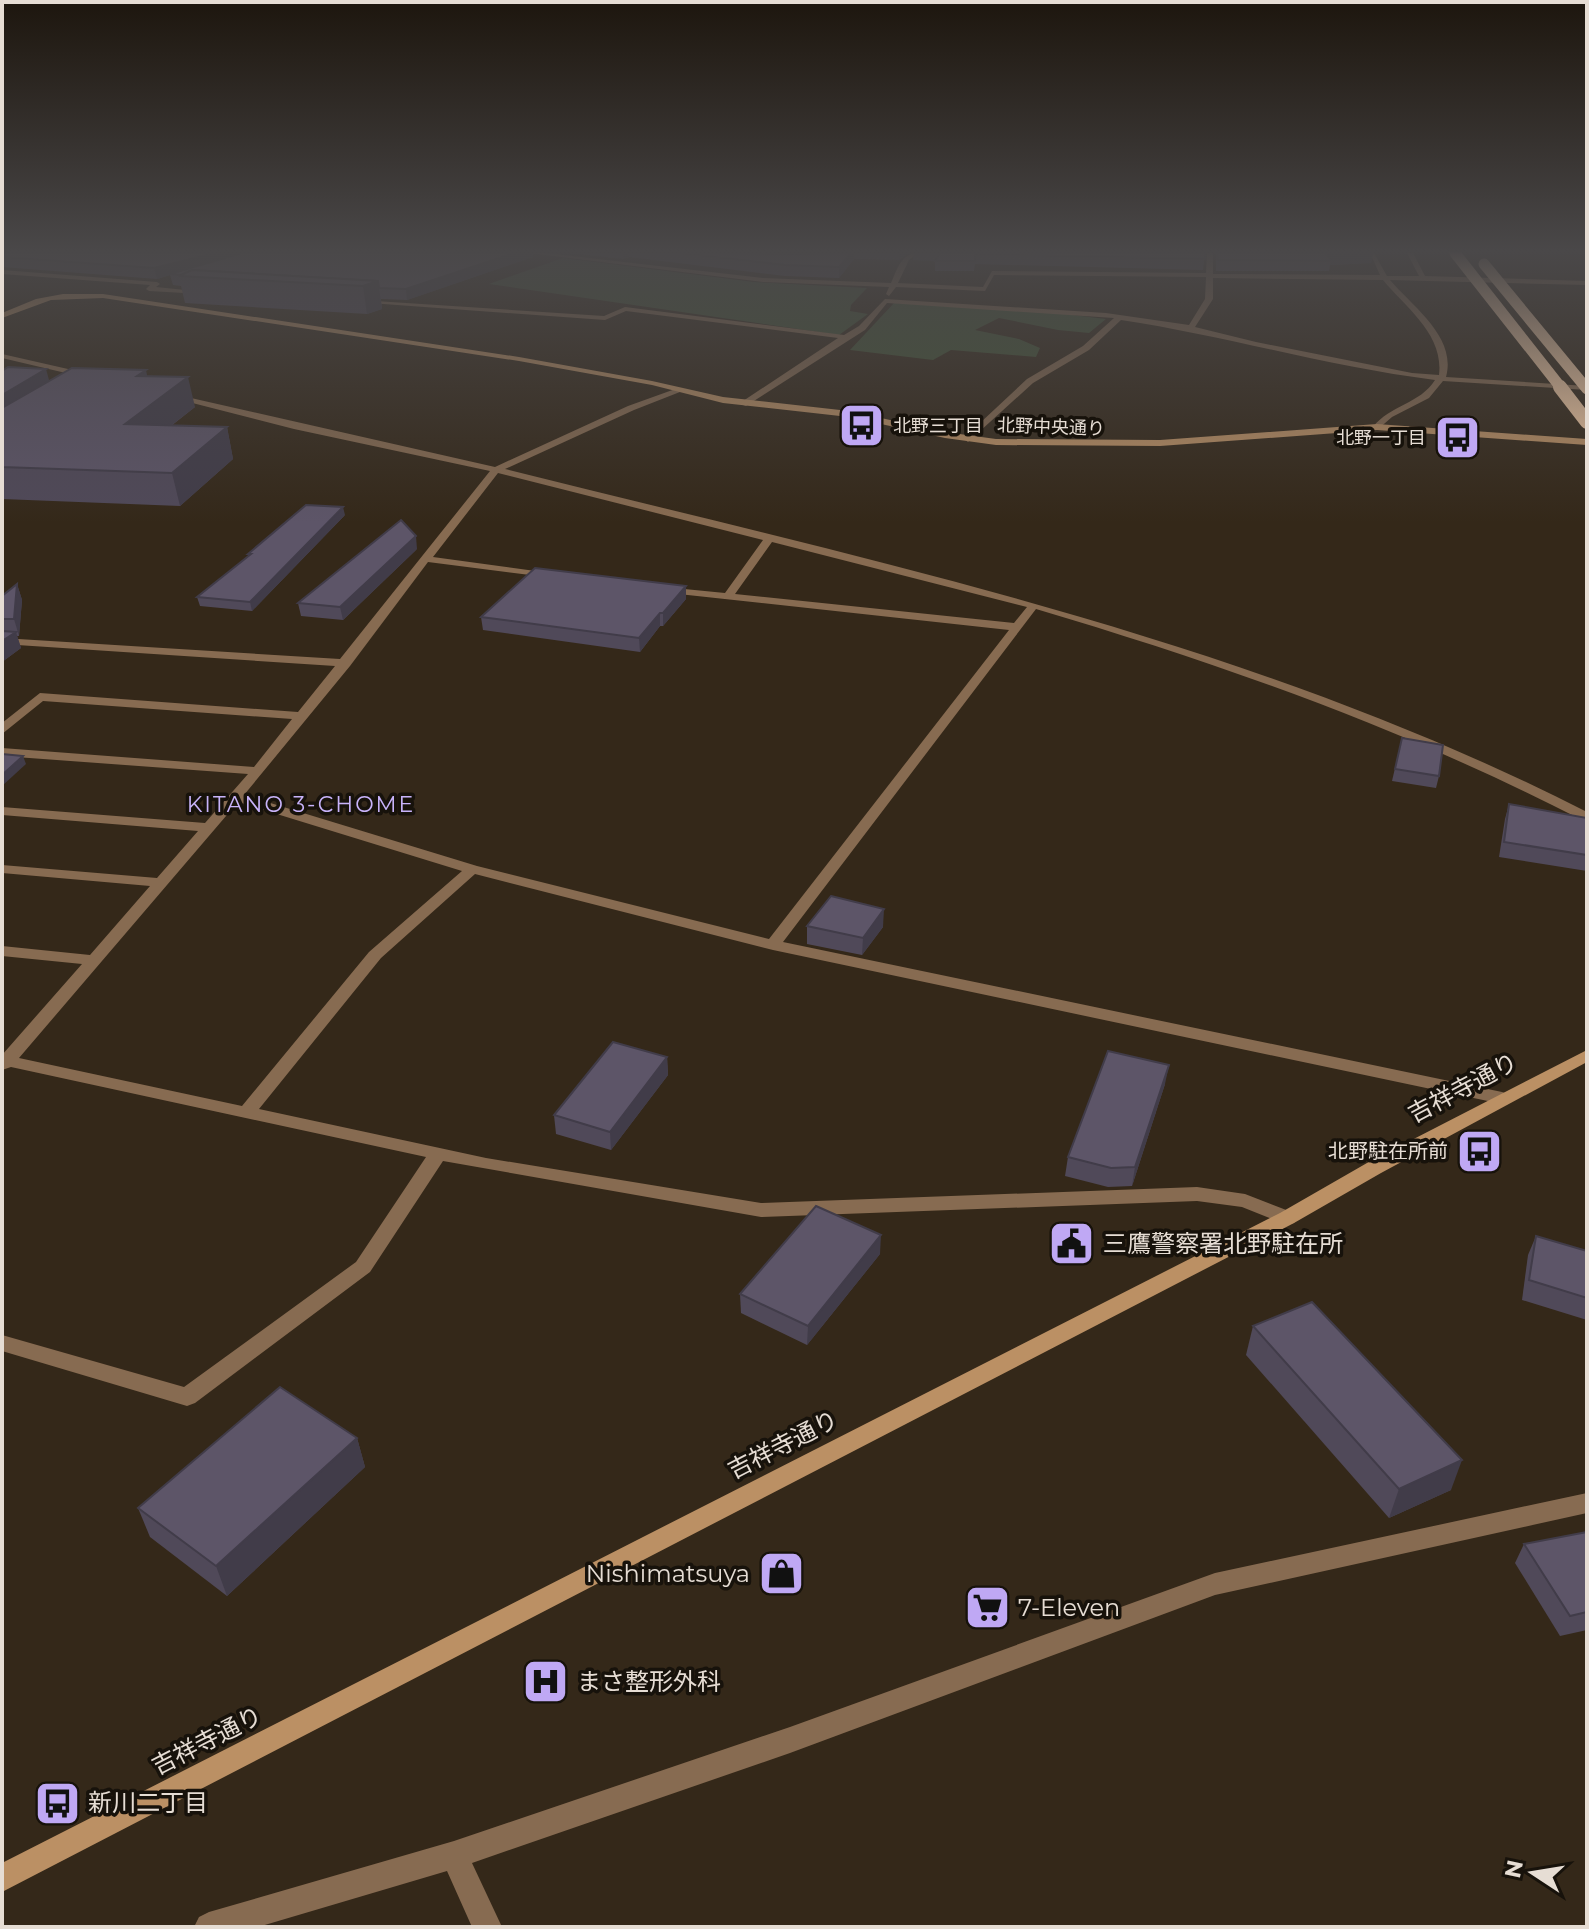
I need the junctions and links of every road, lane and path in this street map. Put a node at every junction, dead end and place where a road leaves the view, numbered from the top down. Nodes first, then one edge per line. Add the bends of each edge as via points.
1 (413, 343) edge
2 (836, 343) edge
3 (1091, 343) edge
4 (1252, 343) edge
5 (1441, 343) edge
6 (1525, 343) edge
7 (1550, 343) edge
8 (2, 356) edge
9 (1442, 379) junction
10 (1587, 388) edge
11 (79, 389) edge
12 (155, 390) edge
13 (681, 390) junction
14 (746, 403) junction
15 (1587, 422) edge
16 (1377, 427) junction
17 (968, 439) junction
18 (1587, 442) edge
19 (496, 470) junction
20 (771, 537) junction
21 (427, 559) junction
22 (567, 578) edge
23 (644, 588) edge
24 (728, 596) junction
25 (1034, 605) junction
26 (1017, 627) junction
27 (2, 641) edge
28 (346, 663) junction
29 (302, 716) junction
30 (2, 730) edge
31 (2, 752) edge
32 (258, 771) junction
33 (235, 797) junction
34 (2, 811) edge
35 (1587, 817) edge
36 (209, 828) junction
37 (2, 869) edge
38 (472, 869) junction
39 (161, 883) junction
40 (773, 945) junction
41 (2, 951) edge
42 (94, 960) junction
43 (1587, 1055) edge
44 (5, 1063) edge
45 (1502, 1098) junction
46 (246, 1113) junction
47 (438, 1154) junction
48 (1287, 1218) junction
49 (2, 1343) edge
50 (1587, 1503) edge
51 (454, 1855) junction
52 (2, 1878) edge
53 (209, 1927) edge
54 (487, 1927) edge

1 - 13 street, 北野中央通り
2 - 14 street
3 - 17 street via 1030,381
4 - 9 street
5 - 9 street via 1446,359
6 - 15 highway, bridge
7 - 10 highway, bridge
8 - 11 street via 96,378
9 - 10 street
9 - 16 street via 1426,396 1383,417
12 - 19 street
13 - 14 street, 北野中央通り
13 - 19 street
14 - 17 street, 北野中央通り via 849,414
16 - 17 street, 北野中央通り via 1146,444
16 - 18 street, 北野中央通り
19 - 20 street
19 - 21 street
20 - 24 street
20 - 25 street
21 - 22 street
21 - 28 street
23 - 24 street
24 - 26 street
25 - 26 street
25 - 35 street via 1191,653 1421,736
26 - 40 street
27 - 28 street
28 - 29 street
29 - 30 street via 40,697
29 - 32 street
31 - 32 street
32 - 33 street
33 - 36 street
33 - 38 street
34 - 36 street
36 - 39 street
37 - 39 street
38 - 40 street
38 - 46 street via 375,955
39 - 42 street
40 - 45 street
41 - 42 street
42 - 44 street
43 - 45 street, 吉祥寺通り
44 - 46 street
45 - 48 street, 吉祥寺通り
46 - 47 street
47 - 48 street via 761,1210 1197,1194 1245,1201
47 - 49 street via 363,1267 187,1397
48 - 52 street, 吉祥寺通り
50 - 51 street via 1215,1584 790,1740
51 - 53 street
51 - 54 street

